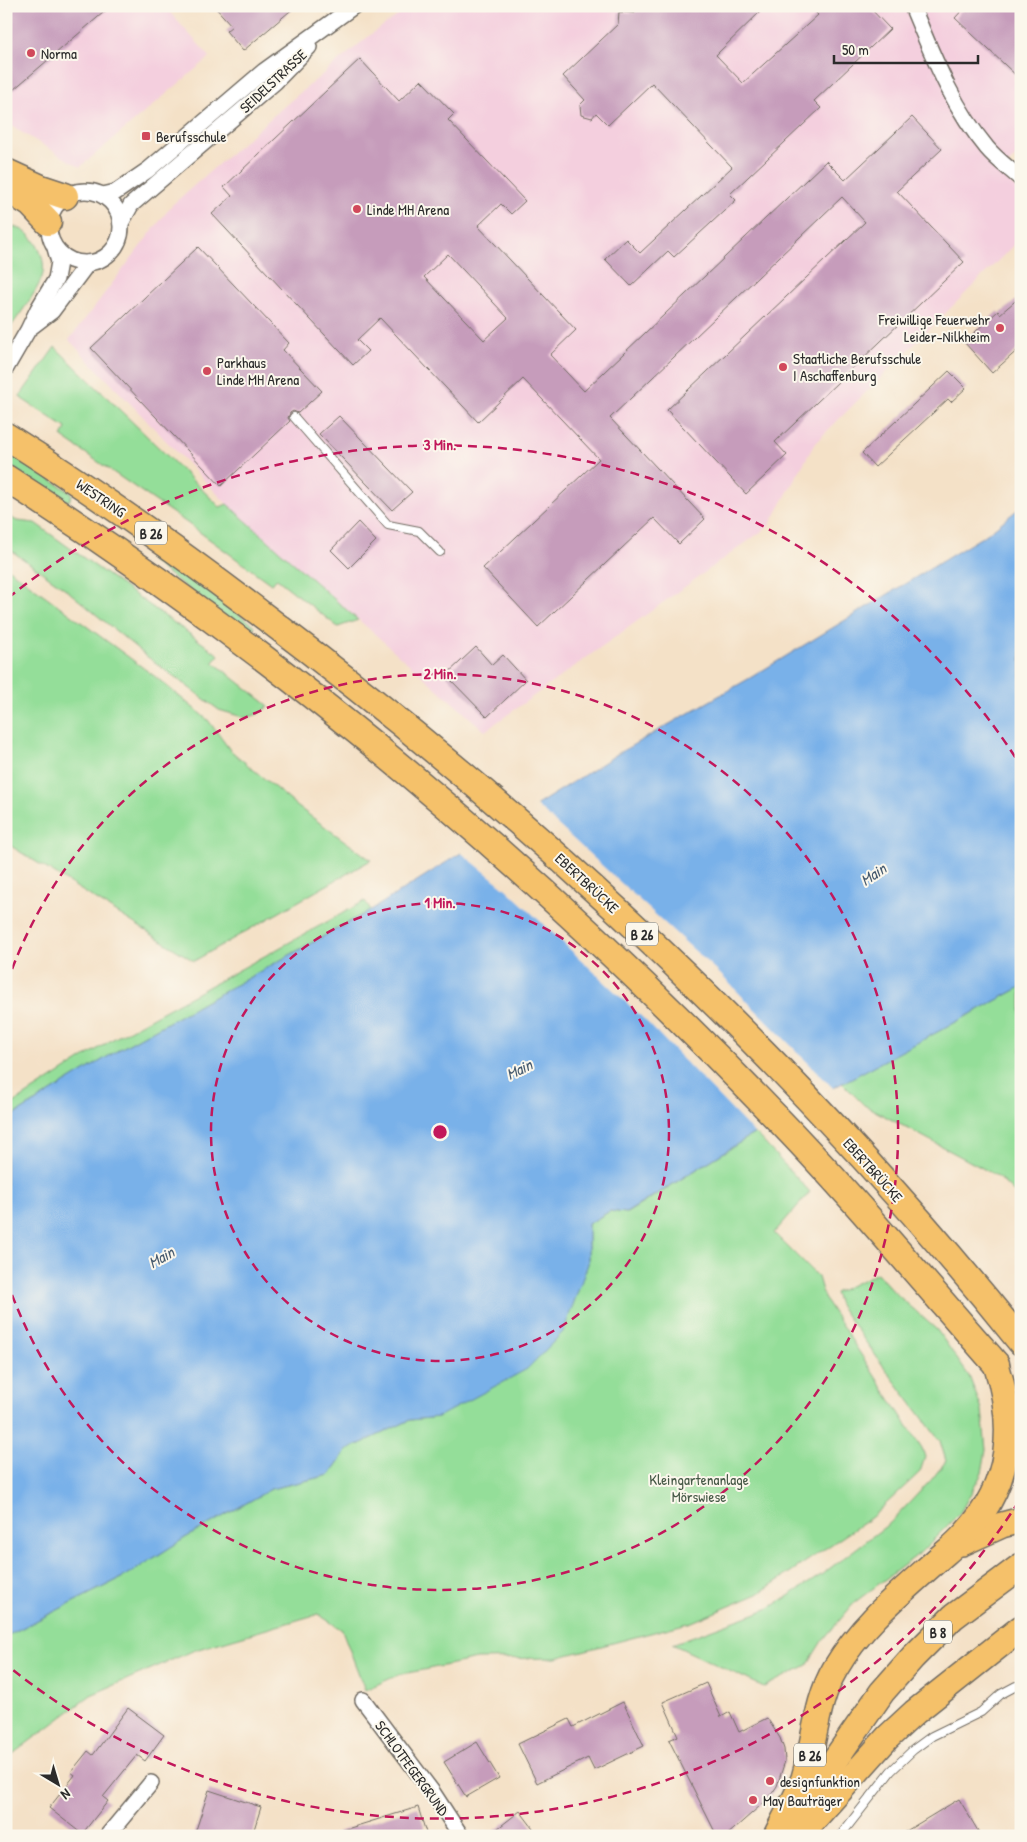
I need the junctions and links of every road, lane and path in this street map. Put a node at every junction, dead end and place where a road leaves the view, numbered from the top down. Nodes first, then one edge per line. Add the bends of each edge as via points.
1 (354, 6) edge
2 (912, 6) edge
3 (336, 19) junction
4 (6, 172) edge
5 (1021, 179) edge
6 (6, 188) edge
7 (103, 195) junction
8 (65, 196) junction
9 (48, 222) junction
10 (121, 223) junction
11 (55, 248) junction
12 (88, 263) junction
13 (28, 330) junction
14 (6, 368) edge
15 (294, 417) dead end
16 (6, 436) edge
17 (10, 481) edge
18 (440, 552) dead end
19 (265, 617) joint
20 (1021, 1342) edge
21 (996, 1364) junction
22 (1021, 1394) edge
23 (1021, 1520) edge
24 (947, 1552) junction
25 (1011, 1573) edge
26 (1021, 1628) edge
27 (1021, 1689) edge
28 (362, 1700) dead end
29 (838, 1755) junction
30 (151, 1783) dead end
31 (107, 1836) edge
32 (461, 1836) edge
33 (776, 1836) edge
34 (782, 1836) edge
35 (798, 1836) edge
36 (840, 1836) edge

1 - 3 street, SEIDELSTRASSE
2 - 5 street via 939,72 962,114 988,149
3 - 7 street, SEIDELSTRASSE via 264,71 148,170 116,192
3 - 10 street, SEIDELSTRASSE via 275,82 130,205
4 - 8 highway
6 - 9 highway via 31,204
7 - 8 street via 82,190
7 - 10 street via 114,205
8 - 9 street via 51,212
9 - 11 street
10 - 12 street via 121,232 112,251
11 - 12 street via 73,262
11 - 13 street via 59,262 56,279
12 - 13 street via 52,311
13 - 14 street
15 - 18 lane via 388,526 420,531
16 - 19 highway, WESTRING / B 26 via 192,561
17 - 21 highway, B 26 via 245,645 347,724 563,909 712,1052 814,1157
19 - 20 highway, EBERTBRÜCKE / B 26 via 462,773 624,917 800,1091 981,1292
21 - 22 main road
21 - 24 main road via 1008,1415 1003,1467 982,1514
23 - 24 main road via 974,1536
24 - 33 main road, B 26 via 865,1628 834,1670 824,1694 803,1779
25 - 29 main road, B 8 via 953,1617 913,1657 882,1692
26 - 35 main road via 888,1737
27 - 36 lane via 1016,1686 1001,1694 981,1712 932,1736 913,1750 891,1771
28 - 32 street, SCHLOTFEGERGRUND via 433,1793
29 - 34 main road, B 8
29 - 35 main road, B 8
30 - 31 street

